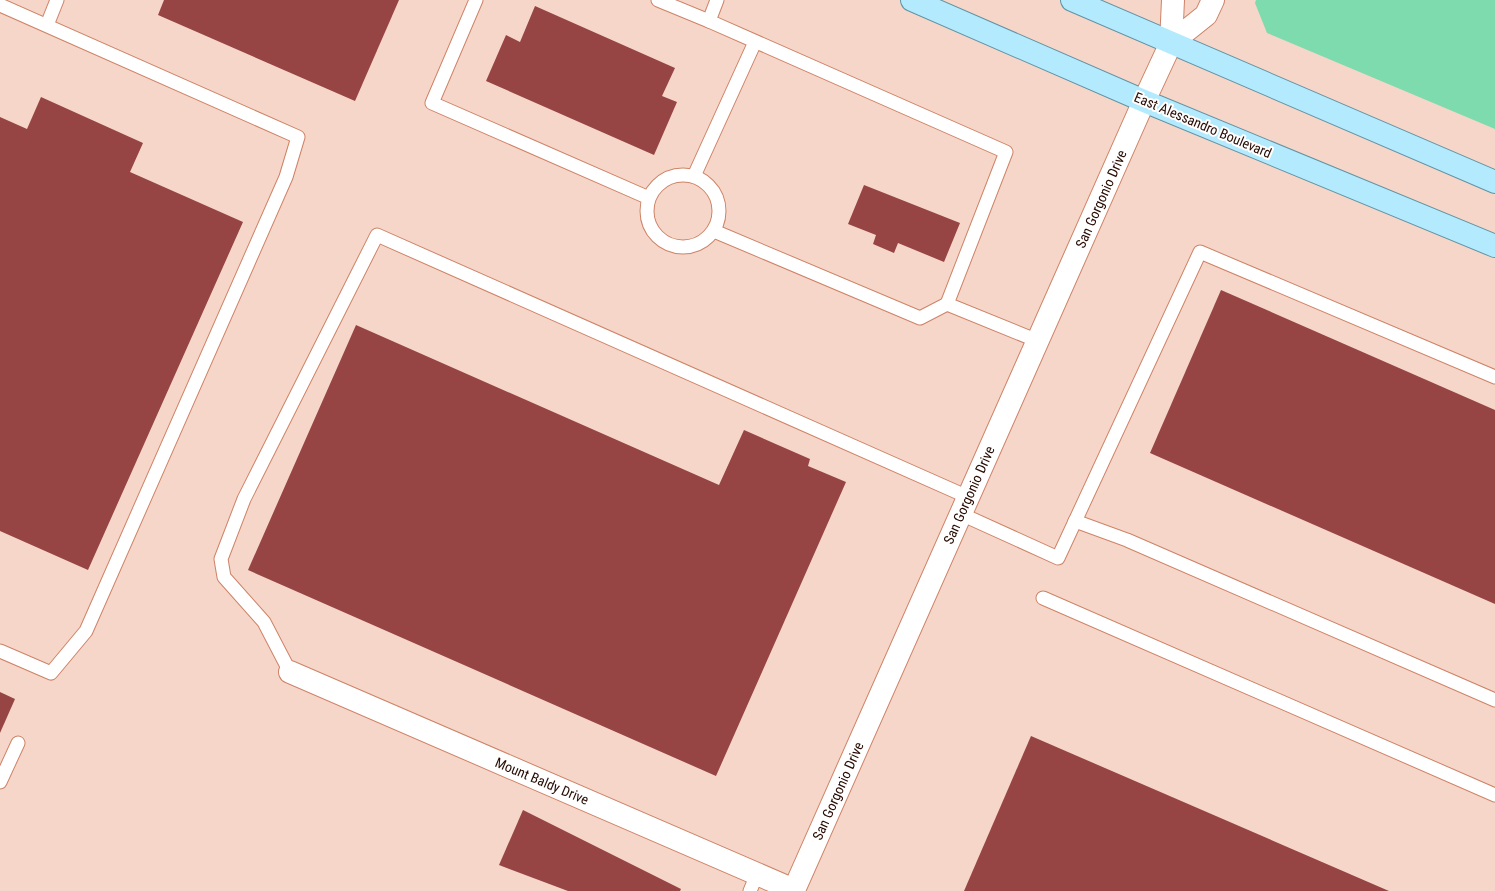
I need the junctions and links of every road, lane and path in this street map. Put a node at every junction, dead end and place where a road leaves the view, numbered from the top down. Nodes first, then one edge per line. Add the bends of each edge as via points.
1 (57, 0) edge
2 (476, 0) edge
3 (658, 0) edge
4 (717, 0) edge
5 (912, 0) edge
6 (1072, 0) edge
7 (1173, 0) edge
8 (1213, 0) edge
9 (0, 5) edge
10 (709, 21) junction
11 (47, 25) junction
12 (755, 42) junction
13 (1171, 43) junction
14 (1144, 101) junction
15 (694, 176) junction
16 (1495, 182) edge
17 (648, 198) junction
18 (714, 231) junction
19 (1495, 246) edge
20 (947, 304) junction
21 (1038, 341) junction
22 (1495, 377) edge
23 (965, 505) junction
24 (1075, 521) junction
25 (1043, 598) dead end
26 (0, 651) edge
27 (290, 672) joint
28 (1495, 700) edge
29 (18, 743) dead end
30 (0, 782) edge
31 (1495, 795) edge
32 (754, 882) edge
33 (795, 890) edge

1 - 11 lane
2 - 17 lane via 432,103
3 - 10 lane
4 - 10 lane
5 - 14 main road, East Alessandro Boulevard
6 - 13 main road
7 - 13 street
8 - 13 street via 1206,15
9 - 11 lane
10 - 12 lane
11 - 26 lane via 298,137 286,177 86,631 51,674
12 - 15 lane
12 - 20 lane via 1006,152
13 - 14 street, San Gorgonio Drive
13 - 16 main road
14 - 19 main road, East Alessandro Boulevard
14 - 21 street, San Gorgonio Drive
15 - 17 lane via 672,176 654,188
15 - 18 lane via 712,189 717,199 720,210
17 - 18 lane via 647,216 652,232 661,241 684,248 696,246
18 - 20 lane via 920,318
20 - 21 lane
21 - 23 street, San Gorgonio Drive
22 - 24 lane via 1200,252
23 - 24 lane via 1058,558
23 - 27 lane via 377,235 244,499 221,558 224,577 264,622
23 - 33 street, San Gorgonio Drive
24 - 28 lane via 1127,540
25 - 31 lane
27 - 32 street, Mount Baldy Drive
29 - 30 lane
32 - 33 street, Mount Baldy Drive

